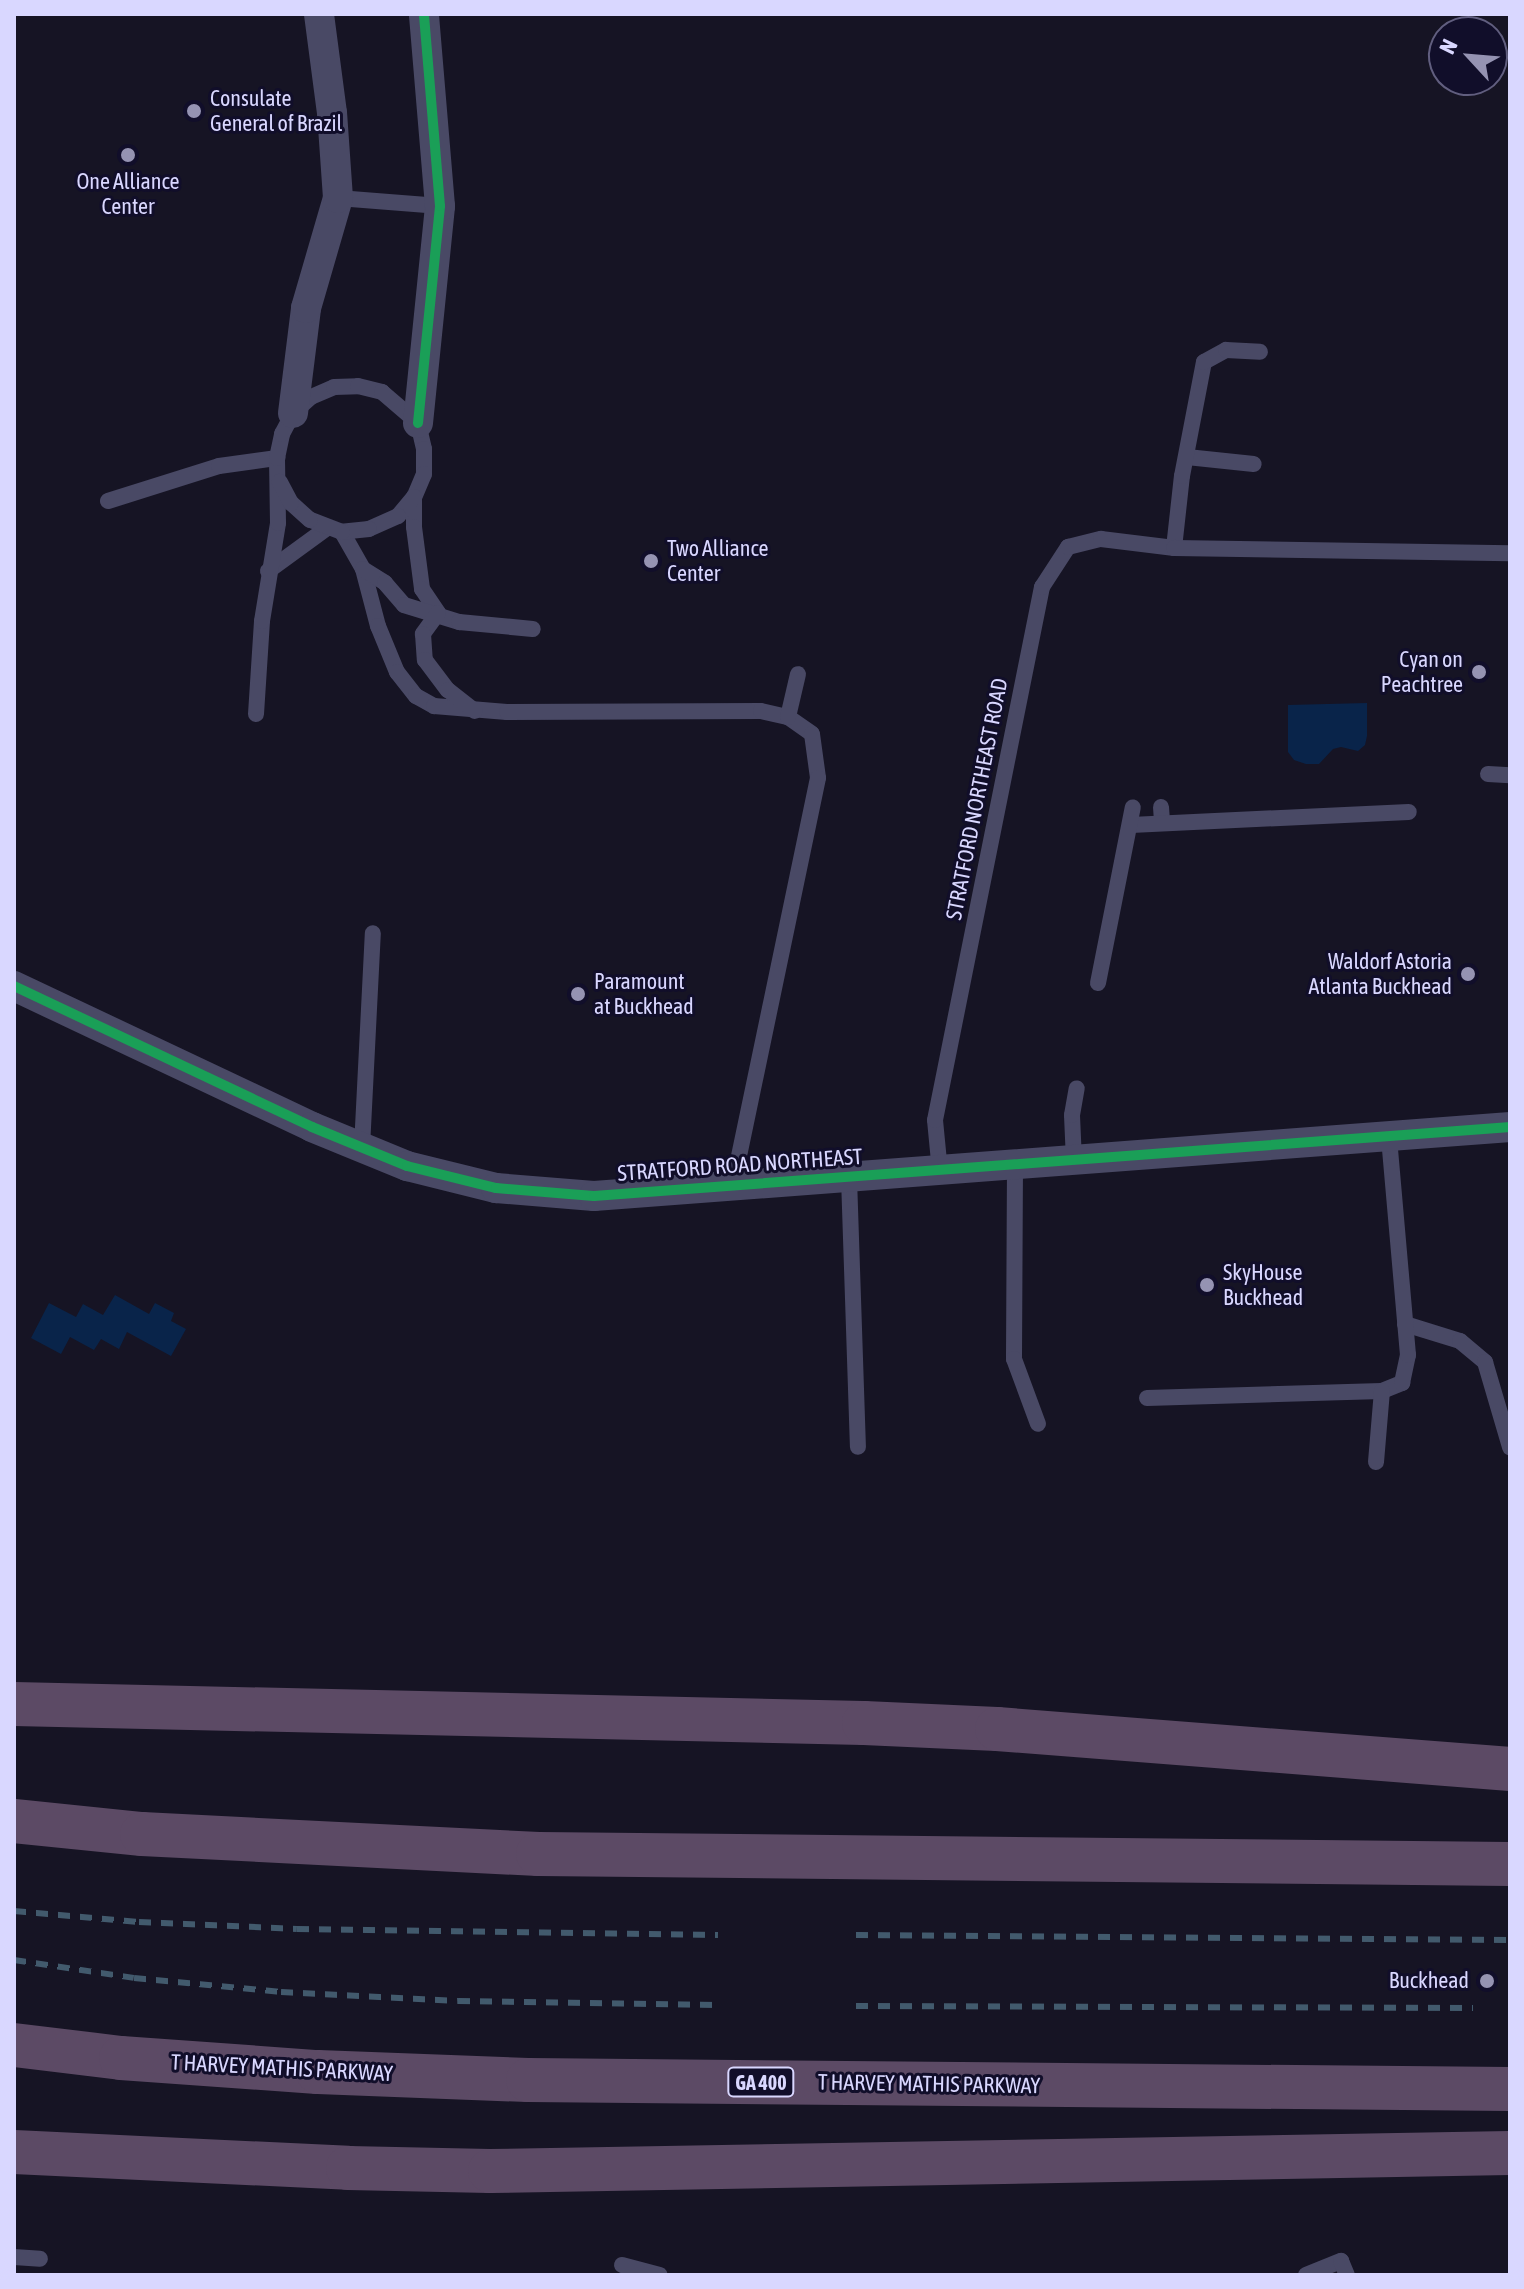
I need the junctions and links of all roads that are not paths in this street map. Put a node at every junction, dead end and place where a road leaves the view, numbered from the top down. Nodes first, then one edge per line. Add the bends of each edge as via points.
1 (319, 14) edge
2 (424, 14) edge
3 (338, 198) junction
4 (440, 206) junction
5 (1260, 352) dead end
6 (293, 413) junction
7 (418, 423) junction
8 (1187, 457) junction
9 (277, 458) junction
10 (1254, 464) dead end
11 (280, 482) junction
12 (414, 497) junction
13 (108, 501) dead end
14 (334, 530) junction
15 (1174, 548) junction
16 (1510, 553) edge
17 (363, 569) junction
18 (268, 571) junction
19 (438, 613) junction
20 (533, 629) dead end
21 (798, 674) dead end
22 (475, 711) junction
23 (256, 714) dead end
24 (788, 717) junction
25 (1488, 774) dead end
26 (1510, 775) edge
27 (1133, 807) dead end
28 (1409, 812) dead end
29 (1131, 825) junction
30 (373, 933) dead end
31 (1098, 983) dead end
32 (14, 986) edge
33 (1077, 1088) dead end
34 (1510, 1127) edge
35 (1389, 1137) junction
36 (362, 1147) junction
37 (1074, 1161) junction
38 (1015, 1165) junction
39 (940, 1172) junction
40 (849, 1178) junction
41 (733, 1184) junction
42 (1405, 1324) junction
43 (1382, 1391) junction
44 (1147, 1398) dead end
45 (1038, 1424) dead end
46 (858, 1447) dead end
47 (1510, 1447) edge
48 (1376, 1462) dead end
49 (14, 1704) edge
50 (1510, 1769) edge
51 (14, 1821) edge
52 (1510, 1864) edge
53 (14, 2045) edge
54 (1510, 2089) edge
55 (14, 2152) edge
56 (1510, 2153) edge
57 (14, 2257) edge
58 (40, 2259) dead end
59 (622, 2265) dead end
60 (660, 2275) edge
61 (1306, 2275) edge
62 (1347, 2275) edge

1 - 3 street
2 - 4 street
3 - 4 lane
3 - 6 street via 306,308
4 - 7 street
5 - 8 lane via 1226,350 1204,362
6 - 7 lane via 334,387 358,386 382,392
6 - 9 lane
7 - 12 lane via 424,474
8 - 10 lane
8 - 15 lane
9 - 11 lane
9 - 13 lane via 219,466
11 - 14 lane via 291,503 310,520
11 - 18 lane
12 - 14 lane via 398,516 369,529
12 - 19 lane via 422,589
14 - 17 lane
14 - 18 lane
15 - 16 lane, STRATFORD NORTHEAST ROAD
15 - 39 lane, STRATFORD NORTHEAST ROAD via 1101,539 1068,547 1042,587 935,1120
17 - 19 lane via 404,605
17 - 22 lane via 378,626 404,685 434,706
18 - 23 lane
19 - 20 lane via 459,622
19 - 22 lane via 423,634 425,660 448,690
21 - 24 lane
22 - 24 lane via 761,711
24 - 41 lane via 812,734 818,778
25 - 26 lane
27 - 29 lane
28 - 29 lane via 1162,815
29 - 31 lane
30 - 36 lane
32 - 36 street, STRATFORD ROAD NORTHEAST
33 - 37 lane
34 - 35 street, STRATFORD ROAD NORTHEAST
35 - 37 street, STRATFORD ROAD NORTHEAST
35 - 42 lane
36 - 41 street, STRATFORD ROAD NORTHEAST via 407,1166 496,1188 594,1196
37 - 38 street, STRATFORD ROAD NORTHEAST
38 - 39 street, STRATFORD ROAD NORTHEAST
38 - 45 lane via 1014,1359
39 - 40 street, STRATFORD ROAD NORTHEAST
40 - 41 street, STRATFORD ROAD NORTHEAST
40 - 46 lane
42 - 43 lane via 1408,1355 1402,1383
42 - 47 lane via 1460,1341 1485,1362
43 - 44 lane
43 - 48 lane
49 - 50 highway via 864,1723
51 - 52 highway via 187,1837 538,1854
53 - 54 highway, T HARVEY MATHIS PARKWAY / GA 400 via 303,2071 513,2079
55 - 56 highway via 490,2171
57 - 58 lane
59 - 60 lane
61 - 62 lane via 1341,2261

